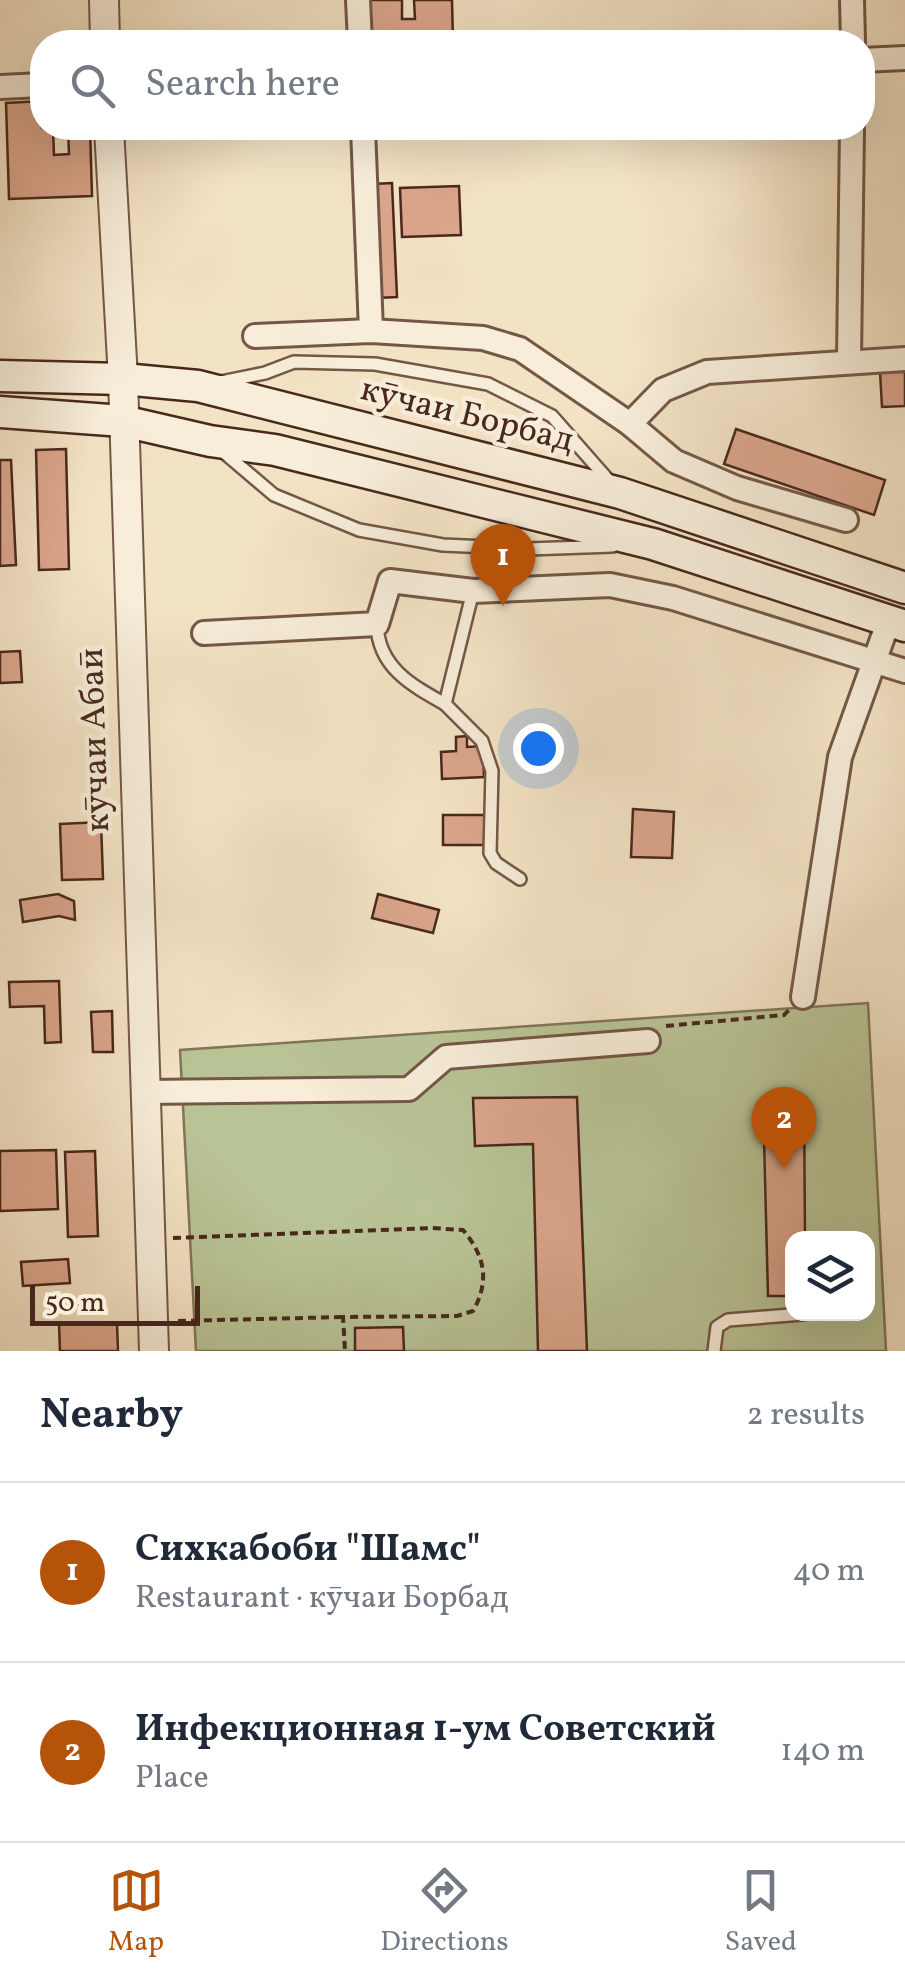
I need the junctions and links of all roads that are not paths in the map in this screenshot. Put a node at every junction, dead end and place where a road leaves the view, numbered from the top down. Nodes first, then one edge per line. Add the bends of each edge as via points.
1 (104, 0) edge
2 (358, 0) edge
3 (852, 0) edge
4 (105, 30) edge
5 (359, 30) edge
6 (852, 30) edge
7 (905, 58) edge
8 (875, 59) edge
9 (30, 86) edge
10 (0, 87) edge
11 (109, 140) edge
12 (364, 140) edge
13 (852, 140) edge
14 (372, 331) junction
15 (254, 336) dead end
16 (905, 359) edge
17 (849, 360) junction
18 (0, 376) edge
19 (123, 379) junction
20 (198, 386) junction
21 (0, 412) edge
22 (123, 421) junction
23 (630, 424) junction
24 (210, 441) junction
25 (620, 493) junction
26 (846, 520) dead end
27 (653, 544) junction
28 (905, 588) edge
29 (474, 591) junction
30 (897, 623) edge
31 (377, 624) junction
32 (204, 633) dead end
33 (874, 661) junction
34 (905, 672) edge
35 (445, 704) junction
36 (520, 879) dead end
37 (803, 996) road end
38 (648, 1041) road end
39 (145, 1092) junction
40 (785, 1315) edge
41 (154, 1351) edge
42 (714, 1351) edge

1 - 4 street
2 - 5 street
3 - 6 street
7 - 8 street
9 - 10 street
11 - 19 street, кӯчаи Абаӣ
12 - 14 street
13 - 17 street
14 - 15 street
14 - 23 street via 483,338 520,348
16 - 17 street
17 - 23 street via 707,372 663,390
18 - 19 main road, кӯчаи Борбад
19 - 20 main road, кӯчаи Борбад
19 - 22 street, кӯчаи Абаӣ
20 - 25 main road, кӯчаи Борбад
20 - 25 lane via 294,362 375,364 488,384 552,416
21 - 22 main road
22 - 24 main road
22 - 39 street, кӯчаи Абаӣ
23 - 26 street via 674,461 737,488
24 - 27 main road via 275,450
24 - 27 lane via 274,495 359,530 443,545
25 - 28 main road, кӯчаи Борбад
27 - 30 main road
29 - 31 street via 390,580
29 - 33 street via 610,585
29 - 35 lane
30 - 33 street
31 - 32 street
31 - 35 lane via 384,657 407,682
33 - 34 street
33 - 37 street via 840,757
35 - 36 lane via 482,741 492,771 490,852
38 - 39 street via 446,1057 409,1089
39 - 41 street, кӯчаи Абаӣ
40 - 42 lane via 728,1320 717,1327

